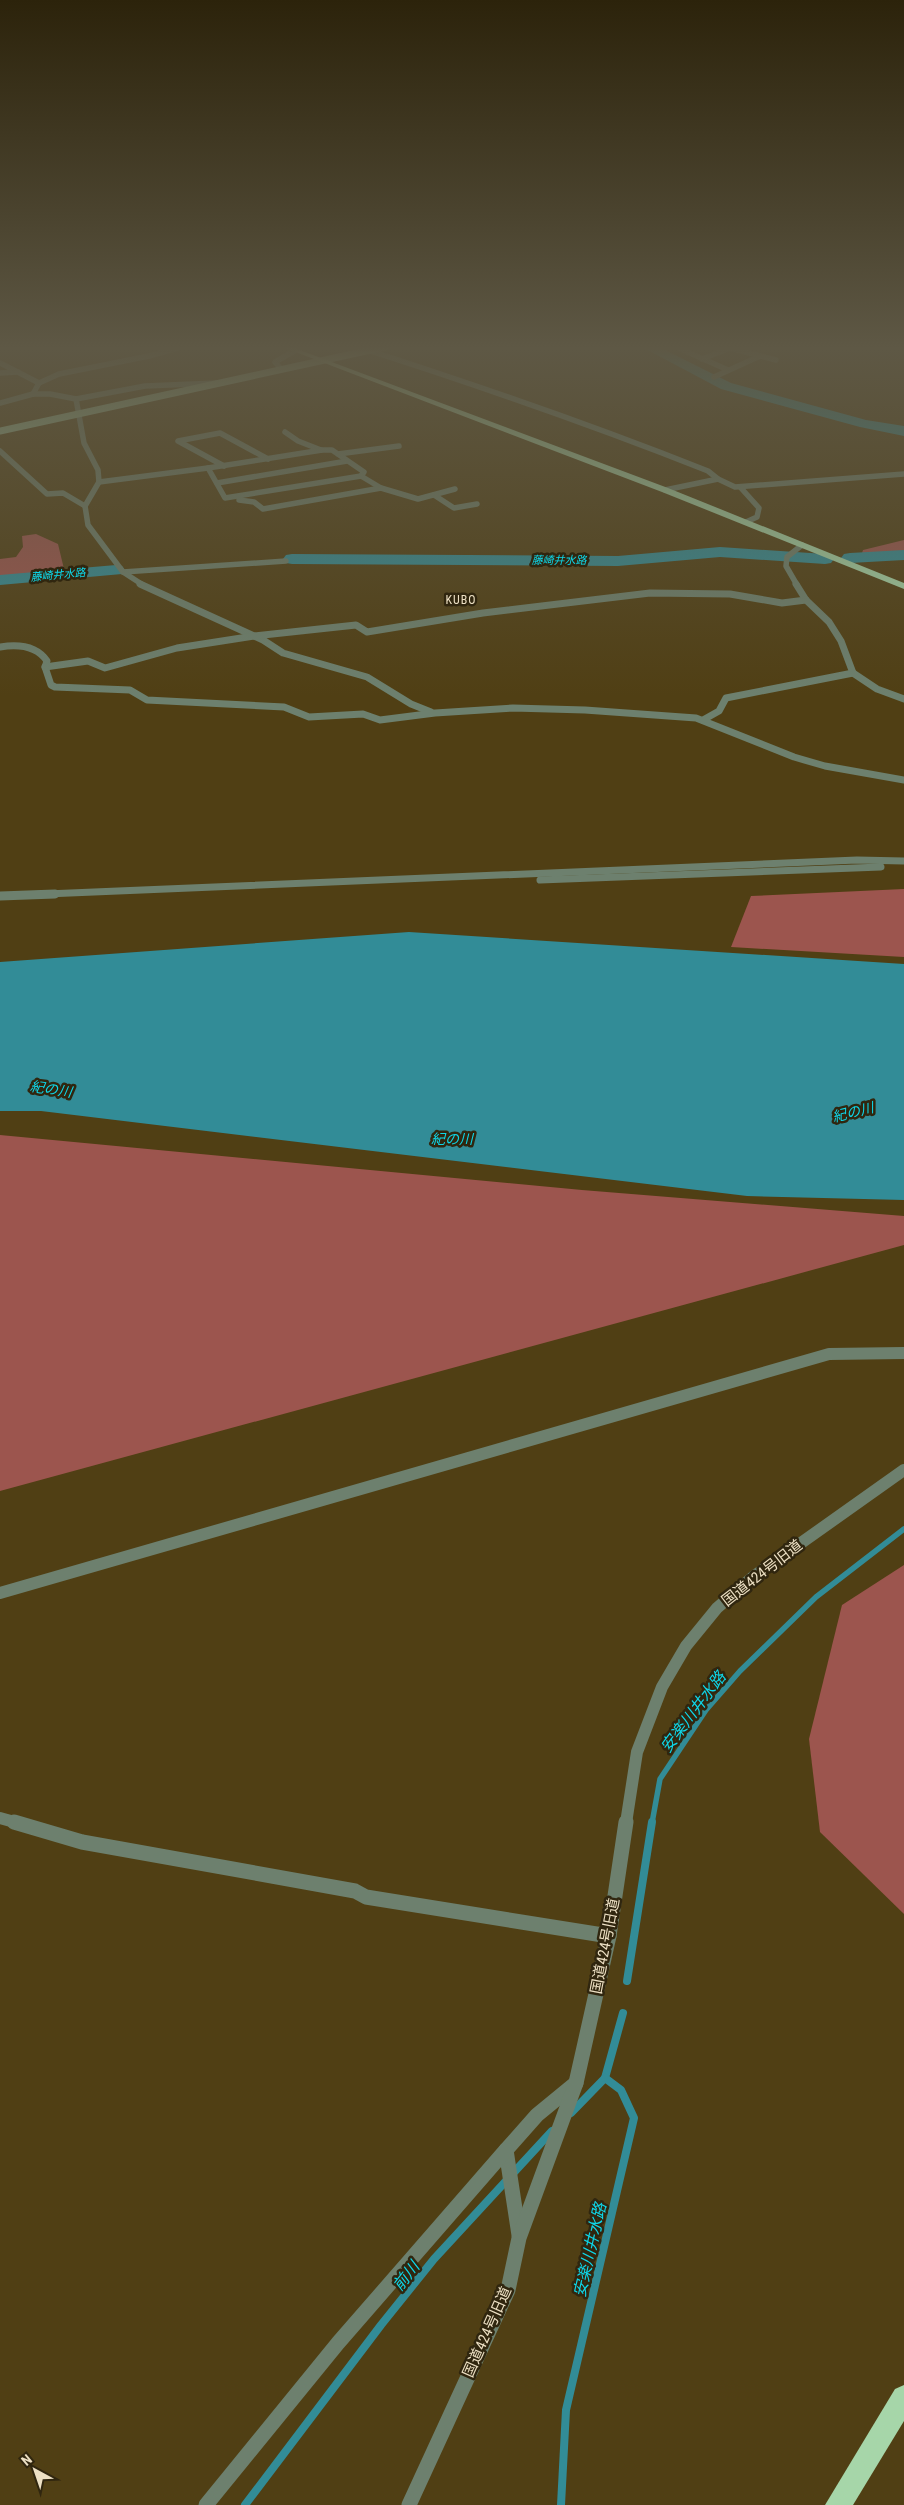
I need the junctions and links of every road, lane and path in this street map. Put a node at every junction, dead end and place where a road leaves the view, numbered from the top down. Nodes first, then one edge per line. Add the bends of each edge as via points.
1 (13, 463) edge
2 (94, 463) edge
3 (219, 463) edge
4 (243, 463) edge
5 (336, 463) edge
6 (350, 463) edge
7 (594, 463) edge
8 (687, 463) edge
9 (224, 466) junction
10 (208, 468) junction
11 (904, 474) edge
12 (361, 476) junction
13 (718, 479) junction
14 (99, 482) junction
15 (217, 483) junction
16 (382, 488) junction
17 (741, 488) junction
18 (455, 489) dead end
19 (666, 490) junction
20 (434, 495) junction
21 (225, 498) junction
22 (477, 504) dead end
23 (85, 506) junction
24 (746, 522) junction
25 (802, 544) junction
26 (286, 561) dead end
27 (123, 572) junction
28 (904, 586) edge
29 (806, 600) junction
30 (254, 636) junction
31 (0, 647) edge
32 (45, 667) junction
33 (853, 673) junction
34 (904, 699) edge
35 (435, 713) junction
36 (703, 720) junction
37 (904, 780) edge
38 (904, 863) edge
39 (0, 896) edge
40 (0, 902) edge
41 (904, 1353) edge
42 (904, 1470) edge
43 (0, 1593) edge
44 (0, 1818) edge
45 (609, 1936) junction
46 (576, 2083) junction
47 (508, 2155) junction
48 (519, 2238) junction
49 (904, 2398) edge
50 (206, 2505) edge
51 (409, 2505) edge
52 (838, 2505) edge

1 - 23 street via 47,494 63,493
2 - 14 street
3 - 9 street
4 - 9 street
5 - 15 street
6 - 12 street via 364,472
7 - 19 highway
8 - 13 street
9 - 10 street
10 - 14 street
10 - 15 street
11 - 17 street
12 - 16 street
12 - 21 street
13 - 17 street
13 - 19 street
14 - 23 street
15 - 21 street
16 - 20 street via 418,499
16 - 21 street via 263,509 250,501
17 - 24 street via 759,508 757,517
18 - 20 street
19 - 24 highway
20 - 22 street via 454,508
23 - 27 street via 88,525
24 - 25 highway
25 - 28 highway
25 - 29 street via 786,558 786,566
26 - 27 street
27 - 30 street via 139,583
29 - 30 street via 782,603 713,593 650,593 483,612 367,632 356,625
29 - 33 street via 829,622 841,641
30 - 32 street via 177,648 112,667 83,661
30 - 35 street via 298,659 367,677 411,704
31 - 32 street via 20,646 38,650 47,660
32 - 35 street via 51,685 55,687 130,690 147,700 284,707 308,718 361,714 380,720
33 - 34 street via 877,689
33 - 36 street via 726,698 719,711
35 - 36 street via 513,708 585,710
36 - 37 street via 794,757
38 - 39 street via 857,860
38 - 40 street
41 - 43 street via 829,1354
42 - 45 street, 国道424号旧道 via 753,1577 717,1608 686,1646 662,1687 637,1752
44 - 45 street via 82,1842 355,1891 366,1897
45 - 46 street, 国道424号旧道
46 - 47 street via 537,2115
46 - 48 street, 国道424号旧道
47 - 48 street
47 - 50 street via 338,2343
48 - 51 street, 国道424号旧道 via 508,2290
49 - 52 highway

